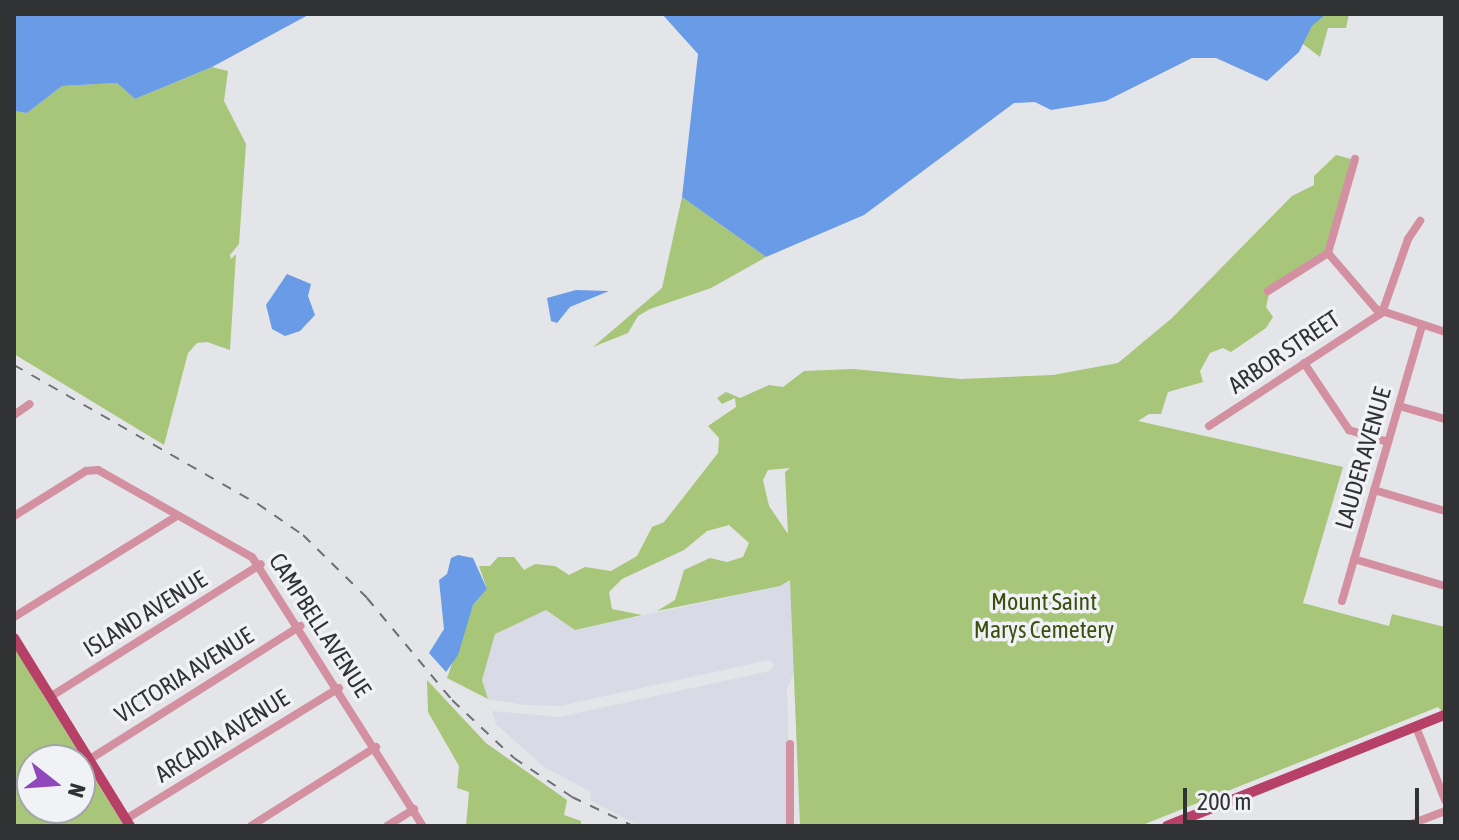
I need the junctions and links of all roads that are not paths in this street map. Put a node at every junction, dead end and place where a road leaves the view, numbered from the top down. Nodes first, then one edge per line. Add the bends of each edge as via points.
1 (1355, 159) dead end
2 (1420, 221) dead end
3 (1328, 253) junction
4 (1268, 291) dead end
5 (1382, 313) junction
6 (1422, 325) junction
7 (1445, 332) edge
8 (1304, 363) junction
9 (30, 404) dead end
10 (1399, 406) junction
11 (14, 415) edge
12 (1445, 419) edge
13 (1209, 426) dead end
14 (1388, 442) junction
15 (1374, 490) junction
16 (1445, 511) edge
17 (14, 516) edge
18 (177, 516) junction
19 (1354, 559) junction
20 (261, 564) junction
21 (1445, 586) edge
22 (1342, 601) dead end
23 (14, 617) edge
24 (300, 626) junction
25 (14, 638) edge
26 (339, 688) junction
27 (50, 697) junction
28 (1445, 715) edge
29 (1416, 727) junction
30 (80, 744) edge
31 (790, 744) dead end
32 (376, 747) junction
33 (96, 755) edge
34 (96, 769) edge
35 (1445, 800) edge
36 (414, 809) junction
37 (1445, 811) edge
38 (128, 822) edge
39 (251, 826) edge
40 (387, 826) edge
41 (423, 826) edge
42 (790, 826) edge
43 (1167, 826) edge
44 (1406, 826) edge

1 - 3 street
2 - 5 street via 1408,239
3 - 4 street
3 - 5 street
5 - 6 street
5 - 8 street, ARBOR STREET
6 - 7 street
6 - 10 street, LAUDER AVENUE
8 - 13 street, ARBOR STREET
8 - 14 street via 1349,430
9 - 11 street
10 - 12 street
10 - 14 street, LAUDER AVENUE
14 - 15 street, LAUDER AVENUE
15 - 16 street
15 - 19 street, LAUDER AVENUE
17 - 18 street, CAMPBELL AVENUE via 91,469
18 - 20 street, CAMPBELL AVENUE
18 - 23 street
19 - 21 street
19 - 22 street, LAUDER AVENUE
20 - 24 street, CAMPBELL AVENUE
20 - 27 street, ISLAND AVENUE
24 - 26 street, CAMPBELL AVENUE
24 - 33 street, VICTORIA AVENUE
25 - 27 main road
26 - 32 street, CAMPBELL AVENUE
26 - 38 street, ARCADIA AVENUE
27 - 30 main road
28 - 29 main road
29 - 35 street
29 - 43 main road
31 - 42 street
32 - 36 street, CAMPBELL AVENUE
32 - 39 street
34 - 38 main road
36 - 40 street
36 - 41 street, CAMPBELL AVENUE
37 - 44 street

